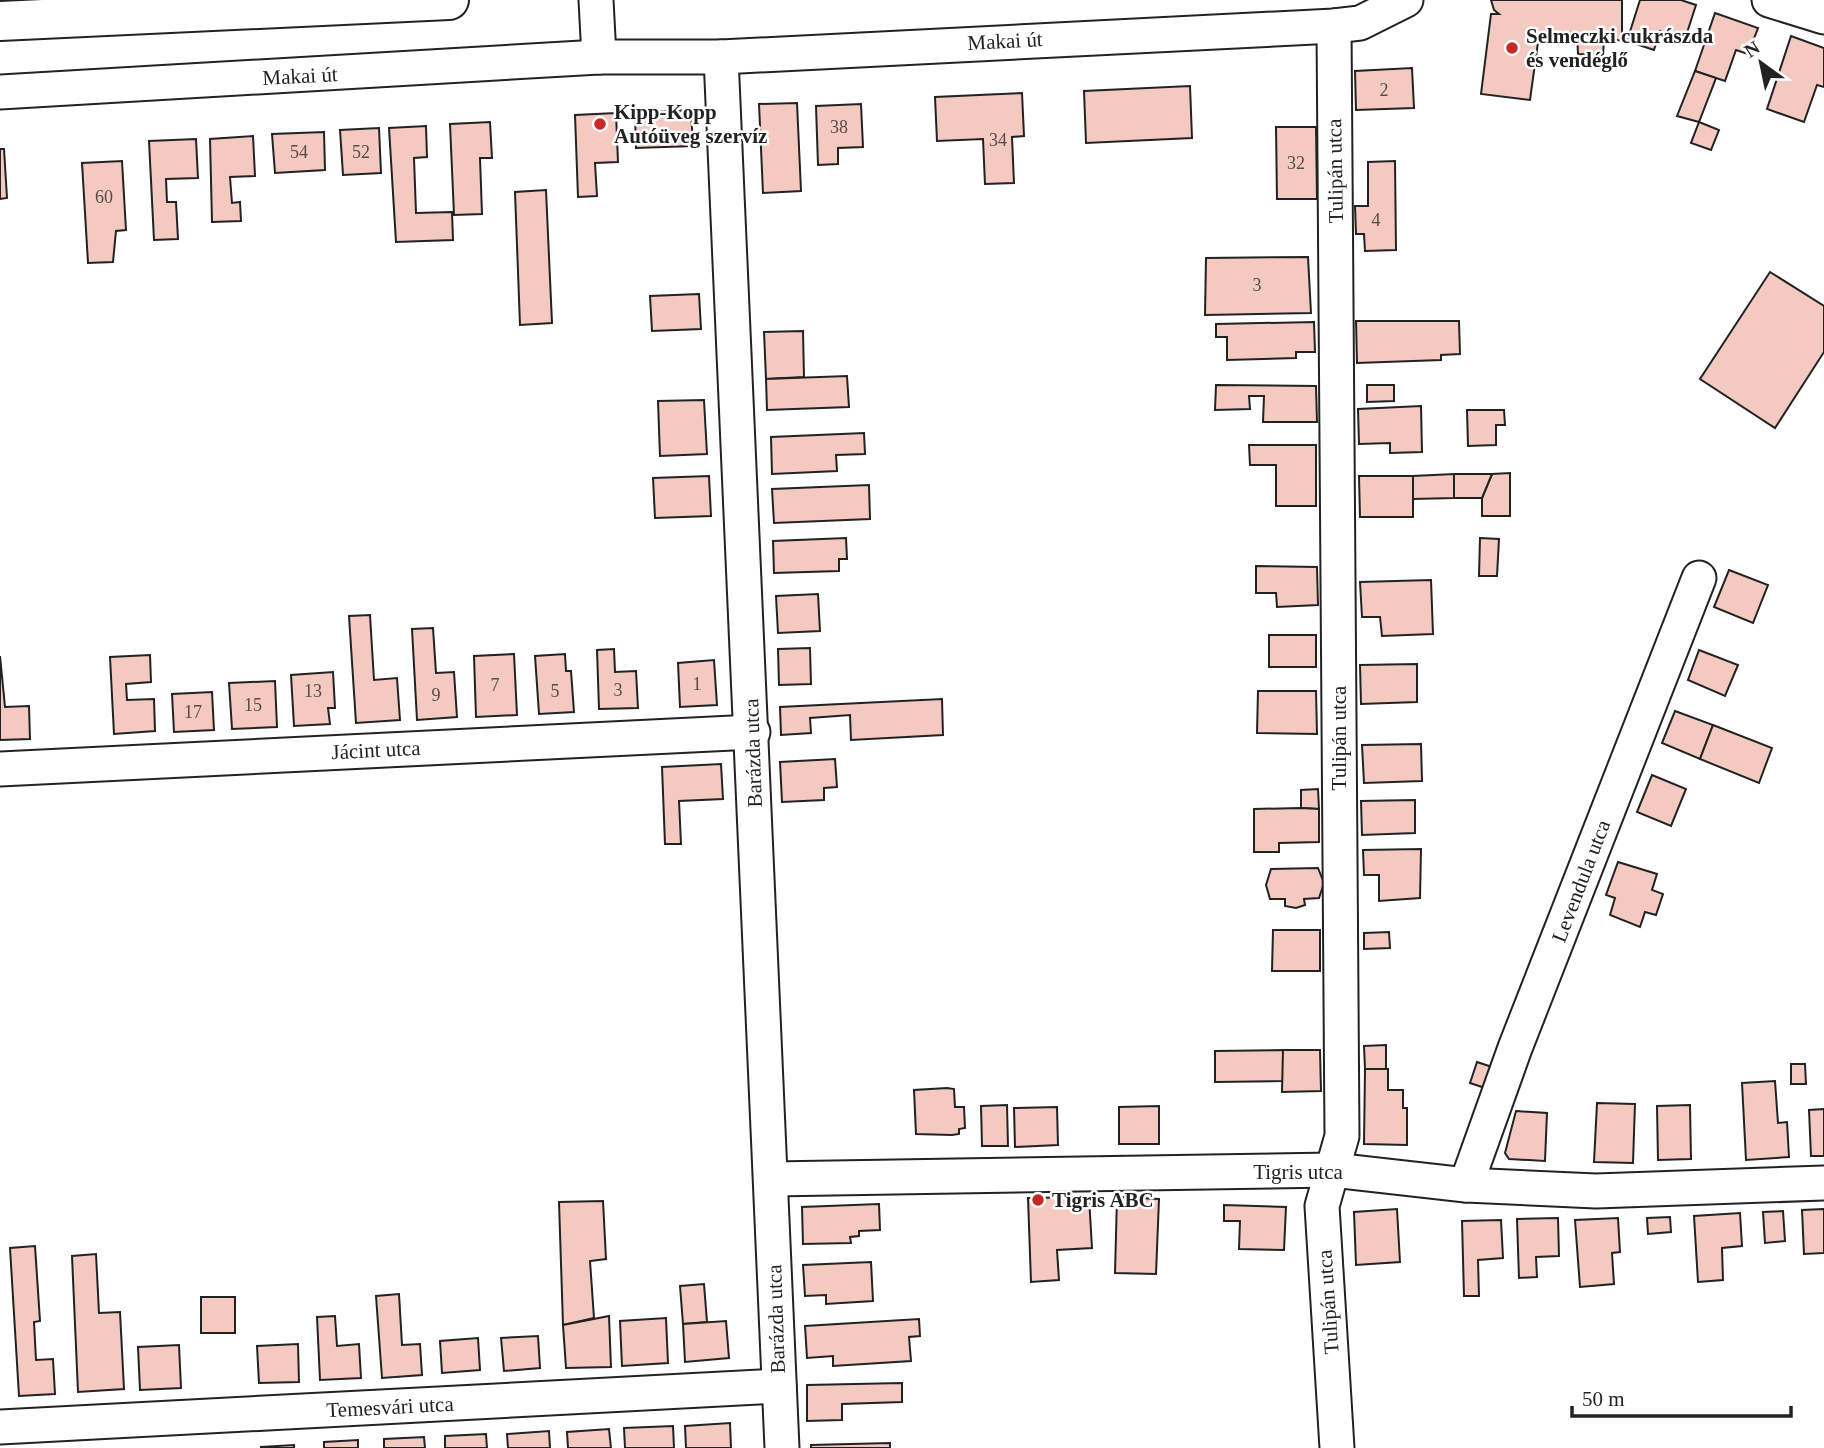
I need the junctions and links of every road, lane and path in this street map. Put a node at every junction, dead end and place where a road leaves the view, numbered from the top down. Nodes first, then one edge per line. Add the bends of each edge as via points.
1 (449, 0) edge
2 (596, 0) edge
3 (1406, 0) edge
4 (1769, 0) edge
5 (1824, 17) edge
6 (0, 21) edge
7 (1334, 26) junction
8 (599, 57) junction
9 (721, 57) junction
10 (0, 92) edge
11 (1699, 578) dead end
12 (752, 732) junction
13 (0, 769) edge
14 (1333, 1170) junction
15 (771, 1179) junction
16 (1824, 1183) edge
17 (1466, 1185) junction
18 (779, 1387) junction
19 (0, 1427) edge
20 (782, 1448) edge
21 (1337, 1448) edge

1 - 6 main road
2 - 8 street
3 - 7 street, Makai út via 1360,23
4 - 5 street
7 - 9 street, Makai út
7 - 14 street, Tulipán utca via 1342,1136
8 - 9 street, Makai út
8 - 10 street, Makai út
9 - 12 street, Barázda utca
11 - 17 street, Levendula utca
12 - 13 street, Jácint utca
12 - 15 street, Barázda utca
14 - 15 street, Tigris utca
14 - 17 street, Tigris utca
14 - 21 street, Tulipán utca via 1322,1206
15 - 18 street, Barázda utca
16 - 17 street, Tigris utca via 1596,1191
18 - 19 street, Temesvári utca
18 - 20 street, Barázda utca

